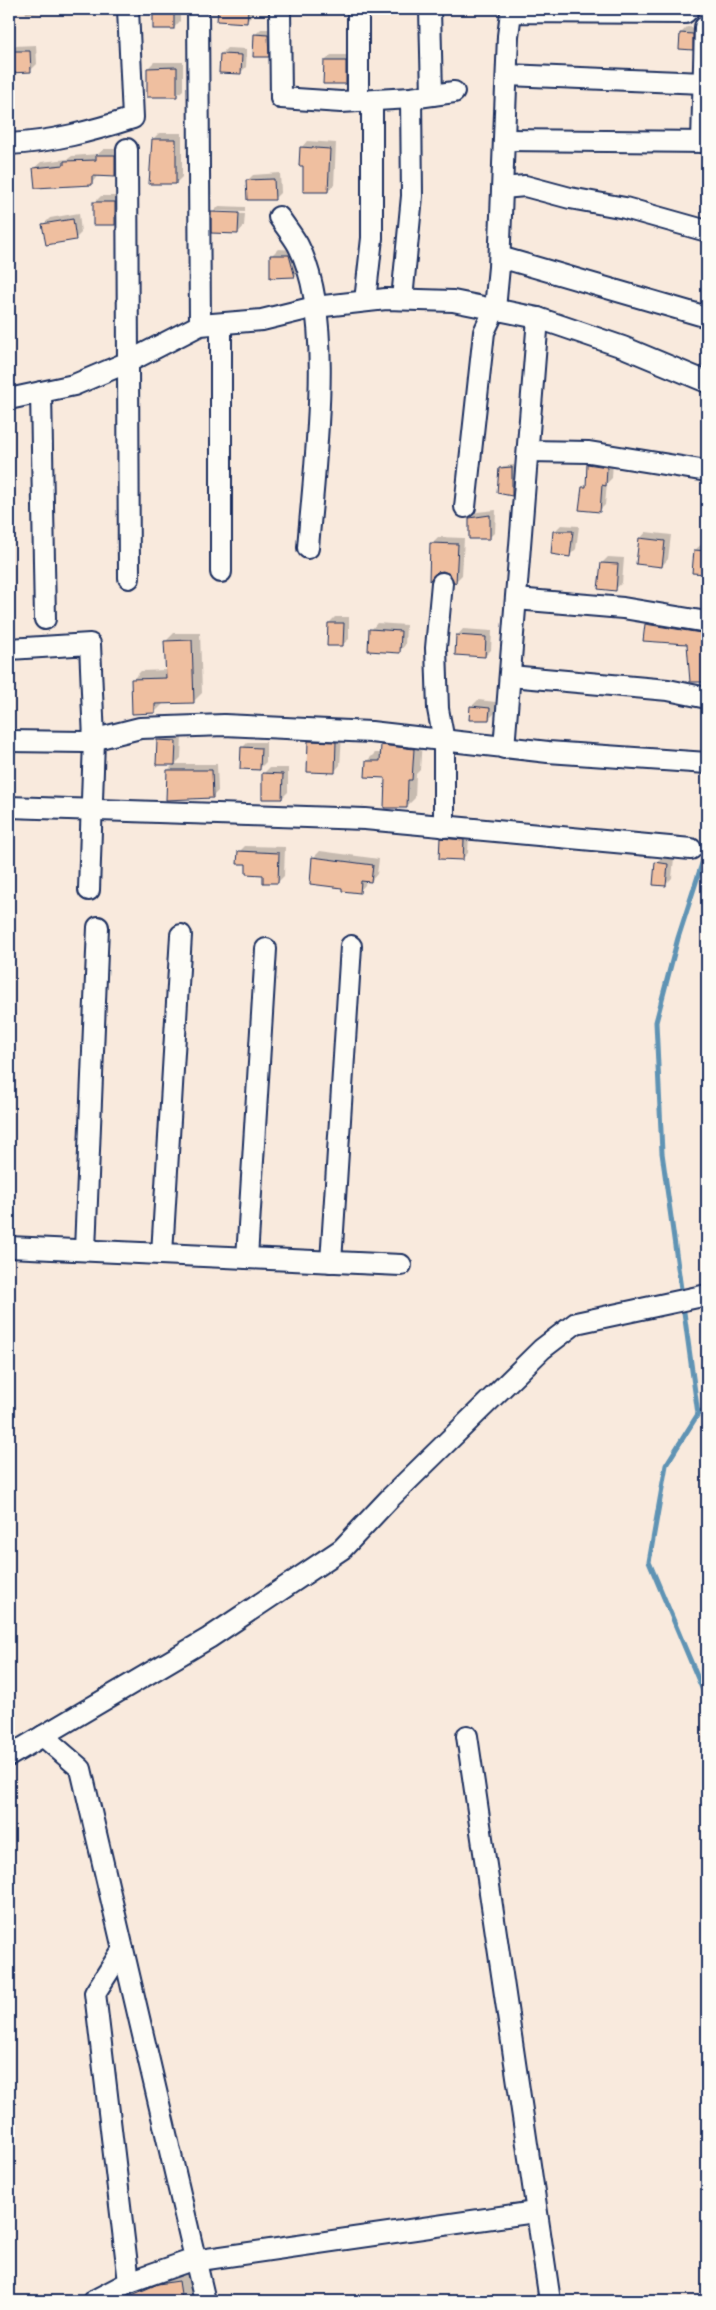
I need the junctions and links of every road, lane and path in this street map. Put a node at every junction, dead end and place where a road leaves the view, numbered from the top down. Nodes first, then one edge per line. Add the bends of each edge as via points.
1 (128, 9) edge
2 (198, 9) edge
3 (280, 9) edge
4 (358, 9) edge
5 (430, 9) edge
6 (689, 9) edge
7 (705, 28) dead end
8 (507, 75) junction
9 (704, 83) junction
10 (454, 92) dead end
11 (432, 95) junction
12 (411, 98) junction
13 (365, 101) junction
14 (505, 140) junction
15 (704, 142) edge
16 (9, 144) edge
17 (127, 149) dead end
18 (503, 188) junction
19 (279, 217) dead end
20 (707, 231) edge
21 (500, 257) junction
22 (402, 299) junction
23 (365, 301) junction
24 (315, 307) junction
25 (495, 309) junction
26 (707, 317) edge
27 (538, 318) junction
28 (222, 324) junction
29 (200, 325) junction
30 (126, 363) junction
31 (707, 382) edge
32 (42, 392) junction
33 (9, 400) edge
34 (528, 452) junction
35 (707, 471) edge
36 (465, 507) dead end
37 (308, 548) dead end
38 (222, 572) dead end
39 (129, 578) dead end
40 (442, 583) dead end
41 (516, 599) junction
42 (45, 619) dead end
43 (707, 622) edge
44 (9, 648) edge
45 (510, 676) junction
46 (707, 698) edge
47 (94, 740) junction
48 (9, 741) edge
49 (444, 741) junction
50 (504, 748) junction
51 (707, 763) edge
52 (9, 807) edge
53 (91, 809) junction
54 (444, 827) junction
55 (691, 849) dead end
56 (89, 890) dead end
57 (98, 927) dead end
58 (181, 936) dead end
59 (351, 946) dead end
60 (266, 949) dead end
61 (9, 1247) edge
62 (85, 1250) junction
63 (162, 1254) junction
64 (247, 1258) junction
65 (331, 1262) junction
66 (401, 1265) dead end
67 (707, 1295) edge
68 (43, 1736) junction
69 (467, 1736) dead end
70 (9, 1756) edge
71 (123, 1949) junction
72 (536, 2212) junction
73 (196, 2261) junction
74 (129, 2282) junction
75 (93, 2301) edge
76 (205, 2301) edge
77 (550, 2301) edge

1 - 16 street via 134,118 85,134
2 - 29 street
3 - 13 street via 282,98
4 - 13 street
5 - 11 street
6 - 8 street via 685,13 511,12
7 - 9 street
8 - 9 street
8 - 14 street
9 - 15 street
10 - 11 street
11 - 12 street
12 - 13 street
12 - 22 street via 412,196
13 - 23 street via 372,238
14 - 15 street
14 - 18 street
17 - 30 street
18 - 20 street via 525,186 625,208
18 - 21 street
19 - 24 street via 298,246 310,279
21 - 25 street
21 - 26 street
22 - 23 street
22 - 25 street via 453,301
23 - 24 street
24 - 28 street via 262,320
24 - 37 street via 320,348
25 - 27 street
25 - 36 street via 484,332
27 - 31 street via 623,347
27 - 34 street
28 - 29 street
28 - 38 street
29 - 30 street
30 - 32 street via 74,385
30 - 39 street
32 - 33 street
32 - 42 street
34 - 35 street via 589,452
34 - 41 street
40 - 49 street via 436,648 438,709
41 - 43 street via 623,608
41 - 45 street
44 - 47 street via 90,644
45 - 46 street via 668,690
45 - 50 street
47 - 48 street
47 - 49 street via 140,728 224,725 371,732
47 - 53 street
49 - 50 street
49 - 54 street
50 - 51 street
52 - 53 street
53 - 54 street via 356,819
53 - 56 street
54 - 55 street
57 - 62 street
58 - 63 street
59 - 65 street
60 - 64 street
61 - 62 street
62 - 63 street
63 - 64 street
64 - 65 street
65 - 66 street
67 - 68 street via 576,1323 542,1349 342,1549 208,1638
68 - 70 street
68 - 71 street via 81,1769
69 - 72 street
71 - 73 street
71 - 74 street via 95,1993
72 - 73 street
72 - 77 street
73 - 74 street
73 - 76 street
74 - 75 street

